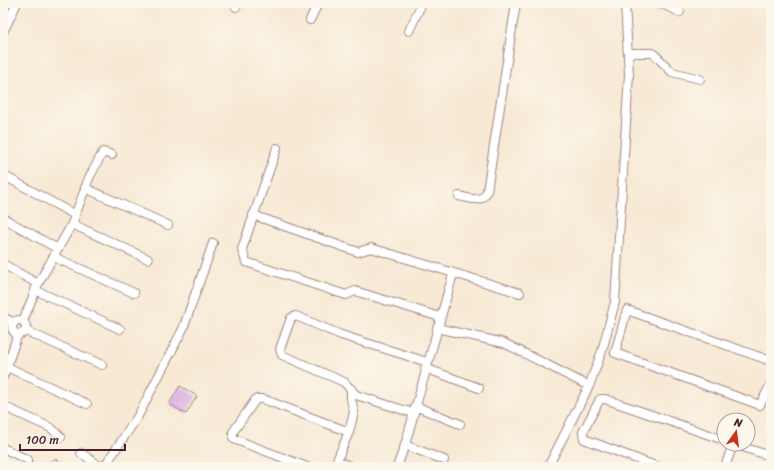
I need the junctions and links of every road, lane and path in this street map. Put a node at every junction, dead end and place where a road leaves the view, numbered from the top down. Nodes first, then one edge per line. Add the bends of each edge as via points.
1 (17, 3) edge
2 (318, 3) edge
3 (422, 3) edge
4 (516, 3) edge
5 (625, 3) edge
6 (660, 3) edge
7 (680, 12) dead end
8 (310, 20) dead end
9 (409, 31) dead end
10 (3, 32) edge
11 (628, 53) junction
12 (700, 79) dead end
13 (277, 148) dead end
14 (112, 155) dead end
15 (3, 175) edge
16 (85, 188) junction
17 (459, 196) dead end
18 (75, 215) junction
19 (253, 215) junction
20 (3, 218) edge
21 (72, 224) junction
22 (168, 226) dead end
23 (213, 243) dead end
24 (58, 249) junction
25 (54, 257) junction
26 (148, 259) dead end
27 (3, 264) edge
28 (453, 274) junction
29 (36, 287) junction
30 (134, 293) dead end
31 (520, 293) dead end
32 (3, 317) edge
33 (440, 317) junction
34 (23, 321) junction
35 (14, 323) junction
36 (120, 328) dead end
37 (437, 328) junction
38 (609, 328) junction
39 (22, 332) junction
40 (621, 332) junction
41 (771, 361) edge
42 (102, 365) dead end
43 (426, 365) junction
44 (7, 367) junction
45 (3, 377) edge
46 (771, 384) edge
47 (589, 386) junction
48 (479, 388) dead end
49 (351, 389) junction
50 (87, 404) dead end
51 (3, 406) edge
52 (414, 410) junction
53 (575, 416) junction
54 (588, 421) junction
55 (460, 424) dead end
56 (349, 432) junction
57 (61, 436) dead end
58 (716, 437) edge
59 (405, 445) junction
60 (3, 448) edge
61 (756, 451) edge
62 (731, 452) edge
63 (81, 454) dead end
64 (764, 454) dead end
65 (28, 460) dead end
66 (444, 460) dead end
67 (336, 464) edge
68 (102, 467) edge
69 (307, 467) edge
70 (352, 467) edge
71 (397, 467) edge
72 (548, 467) edge
73 (658, 467) edge
74 (726, 467) edge

1 - 10 street
2 - 8 street
3 - 9 street
4 - 17 street via 487,191 479,200
5 - 11 street
6 - 7 street
11 - 12 street via 653,53 672,72
11 - 38 street via 629,74 616,302
13 - 19 street
14 - 16 street via 103,152
15 - 18 street
16 - 18 street
16 - 22 street
18 - 21 street
19 - 28 street via 358,252 371,248
19 - 33 street via 242,248 246,262 346,295 355,291
20 - 24 street
21 - 24 street
21 - 26 street
23 - 68 street via 183,329 138,416
24 - 25 street
25 - 29 street
25 - 30 street
27 - 29 street
28 - 31 street
28 - 33 street
29 - 34 street
29 - 36 street
32 - 35 street
33 - 37 street
34 - 35 street via 18,320
34 - 39 street via 26,324
35 - 39 street via 13,330
37 - 43 street
37 - 47 street via 504,343
38 - 40 street
38 - 47 street
39 - 42 street
39 - 44 street
40 - 41 street via 627,310
40 - 46 street via 615,353 760,405
43 - 48 street
43 - 49 street via 293,316 280,349 282,355 344,382
43 - 52 street
44 - 45 street
44 - 50 street
47 - 53 street
49 - 52 street via 356,394
49 - 56 street via 354,412
51 - 57 street via 51,428
52 - 55 street
52 - 59 street
53 - 54 street
53 - 72 street
54 - 58 street via 602,398
54 - 73 street via 583,432 584,439
56 - 67 street
56 - 69 street via 262,398 256,399 233,432 233,437
59 - 66 street
59 - 71 street
60 - 65 street
61 - 64 street
62 - 74 street
63 - 68 street
67 - 70 street

